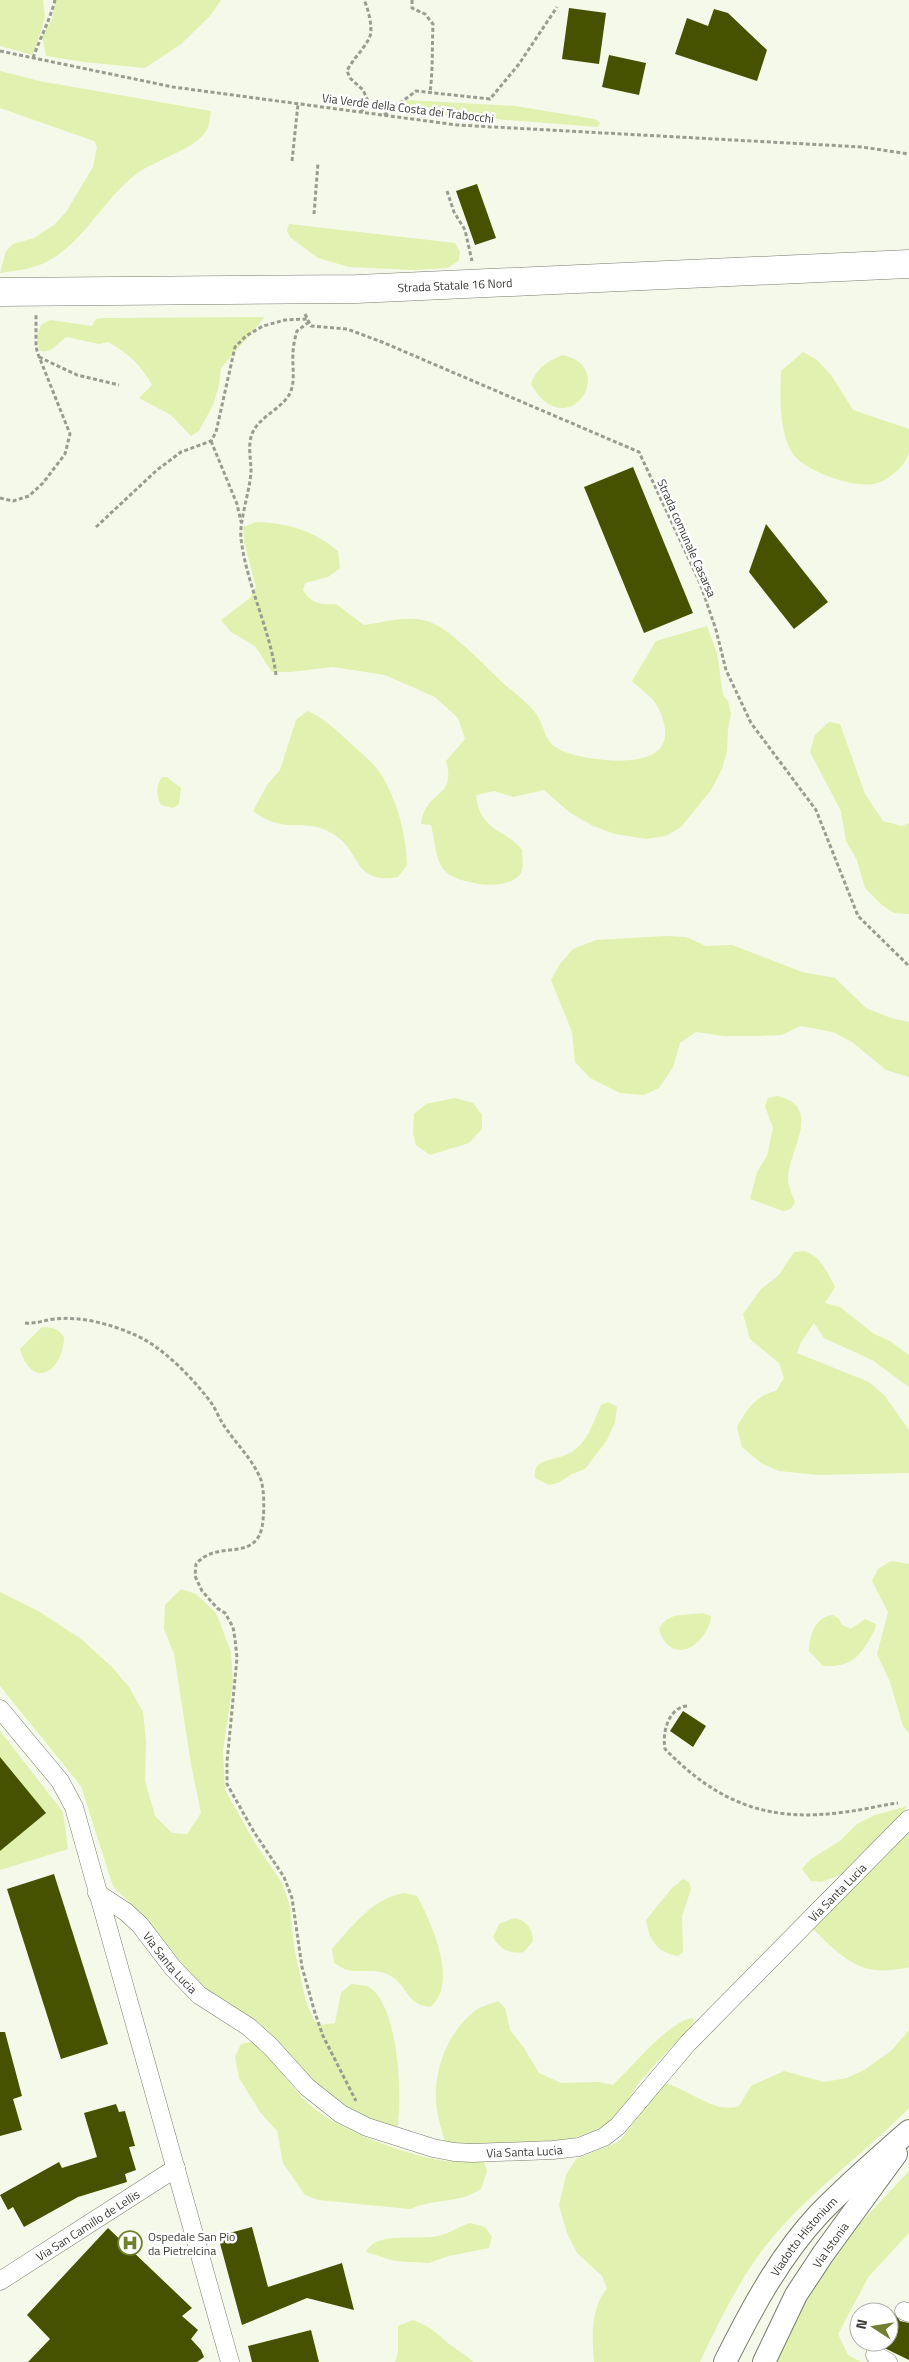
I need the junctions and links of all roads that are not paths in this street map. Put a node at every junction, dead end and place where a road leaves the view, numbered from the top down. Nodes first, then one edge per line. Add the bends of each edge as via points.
1 (909, 264) edge
2 (0, 292) edge
3 (0, 1709) edge
4 (909, 1819) edge
5 (97, 1893) junction
6 (909, 2131) edge
7 (909, 2135) edge
8 (176, 2168) junction
9 (0, 2281) edge
10 (230, 2362) edge
11 (725, 2362) edge
12 (764, 2362) edge

1 - 2 main road, Strada Statale 16 Nord via 357,289
3 - 5 street via 60,1781 74,1807
4 - 5 street, Via Santa Lucia via 688,2043 618,2126 604,2137 579,2147 553,2150 454,2152 365,2126 341,2114 306,2087 249,2027 199,1995 172,1968 140,1925
5 - 8 street
6 - 11 street, Viadotto Histonium via 818,2216 754,2304
7 - 12 street, Via Istonia via 796,2296
8 - 9 street, Via San Camillo de Lellis
8 - 10 street

